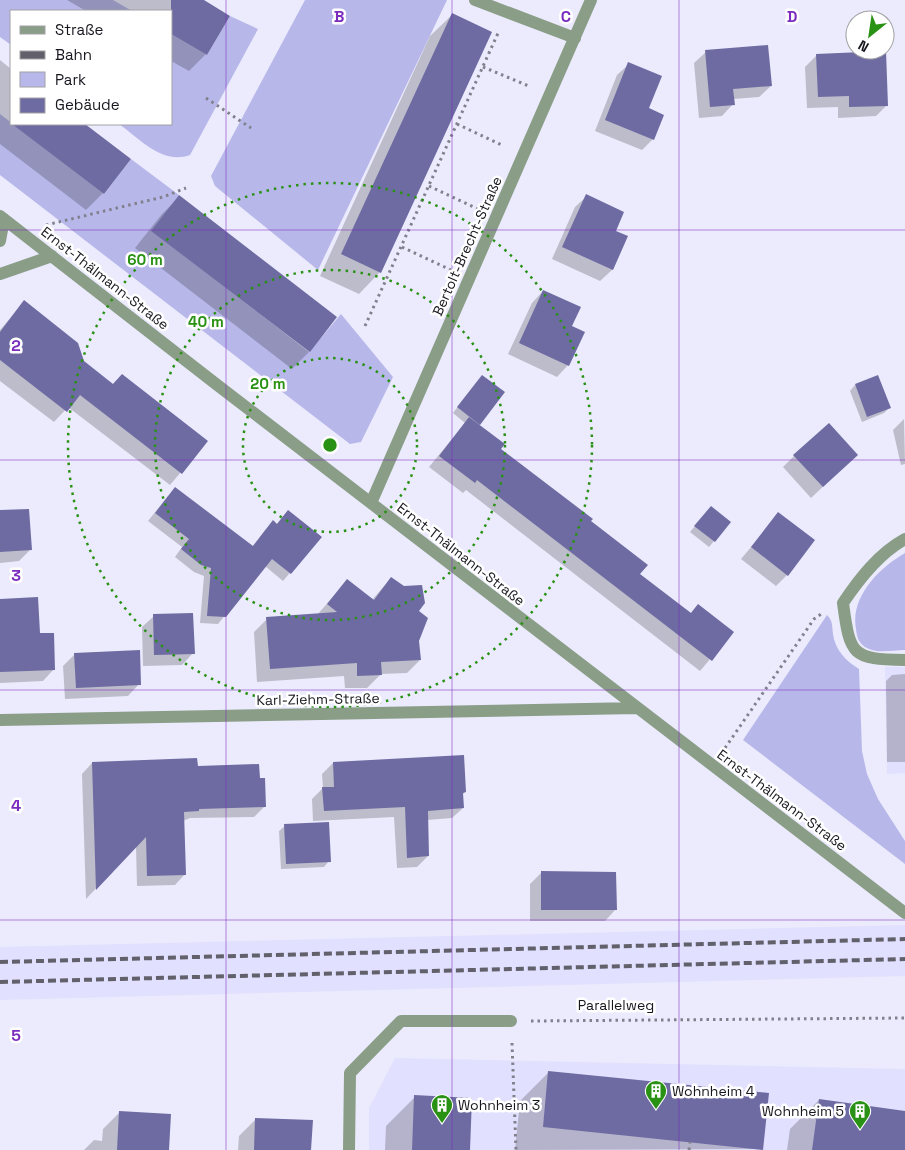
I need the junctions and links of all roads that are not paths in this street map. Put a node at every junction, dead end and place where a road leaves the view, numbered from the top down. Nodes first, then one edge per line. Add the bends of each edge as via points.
1 (476, 0) edge
2 (592, 0) edge
3 (575, 38) junction
4 (2, 217) edge
5 (0, 240) edge
6 (52, 256) junction
7 (0, 274) edge
8 (370, 503) junction
9 (905, 539) edge
10 (905, 660) edge
11 (636, 708) junction
12 (0, 720) edge
13 (905, 913) edge
14 (511, 1021) road end
15 (348, 1150) edge

1 - 3 street
2 - 3 street, Bertolt-Brecht-Straße
3 - 8 street, Bertolt-Brecht-Straße
4 - 5 street
4 - 6 street, Ernst-Thälmann-Straße
6 - 7 street
6 - 8 street, Ernst-Thälmann-Straße
8 - 11 street, Ernst-Thälmann-Straße
9 - 10 street via 895,544 857,581 843,604 851,644 859,655 874,660
11 - 12 street, Karl-Ziehm-Straße
11 - 13 street, Ernst-Thälmann-Straße
14 - 15 street via 401,1021 350,1073

